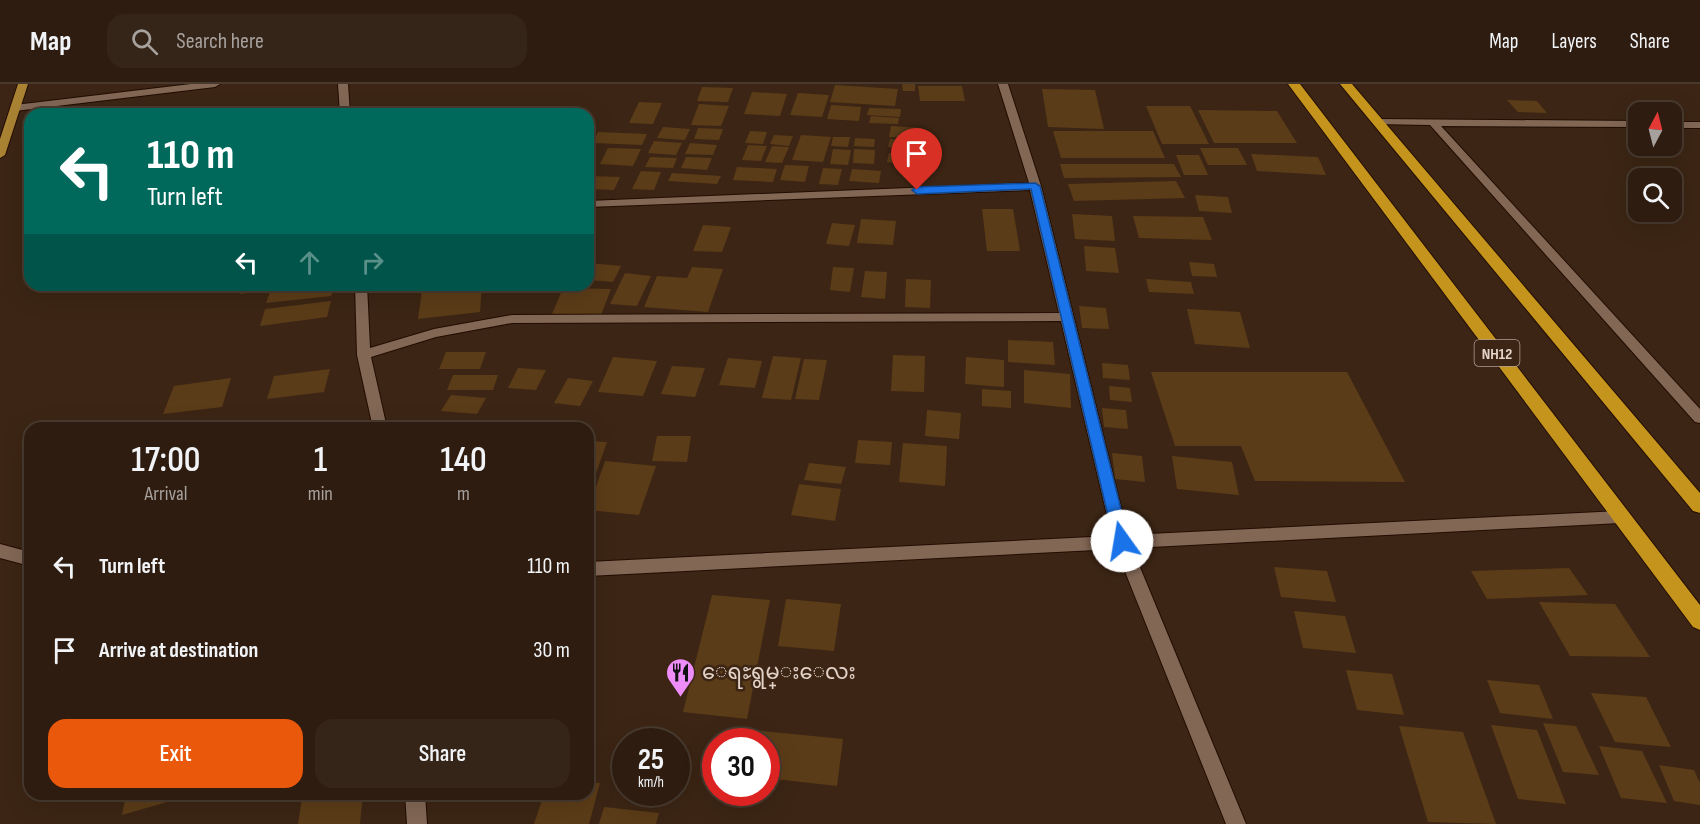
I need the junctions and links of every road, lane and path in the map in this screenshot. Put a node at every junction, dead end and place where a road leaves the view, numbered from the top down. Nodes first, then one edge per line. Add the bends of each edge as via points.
1 (23, 84) edge
2 (215, 84) edge
3 (343, 84) edge
4 (1003, 84) edge
5 (1294, 84) edge
6 (1346, 84) edge
7 (15, 108) junction
8 (345, 108) edge
9 (1378, 122) junction
10 (1433, 123) junction
11 (1628, 124) edge
12 (1682, 125) edge
13 (1700, 125) edge
14 (0, 155) edge
15 (1035, 186) junction
16 (594, 204) edge
17 (361, 291) edge
18 (1068, 318) junction
19 (364, 355) junction
20 (1700, 418) edge
21 (379, 422) edge
22 (1700, 506) edge
23 (1620, 517) junction
24 (1122, 541) junction
25 (0, 551) edge
26 (24, 557) edge
27 (594, 569) edge
28 (1700, 621) edge
29 (415, 800) edge
30 (417, 824) edge
31 (1236, 824) edge

1 - 7 main road
2 - 7 street
3 - 8 street
4 - 15 street
5 - 23 highway, NH12
6 - 9 highway
7 - 14 main road
9 - 10 street
9 - 22 highway
10 - 11 street
10 - 20 street
12 - 13 street
15 - 16 street
15 - 18 street
17 - 19 street
18 - 19 street via 512,319 434,333
18 - 24 street
19 - 21 street
23 - 24 street
23 - 28 highway, NH12
24 - 27 street
24 - 31 street
25 - 26 street
29 - 30 street

